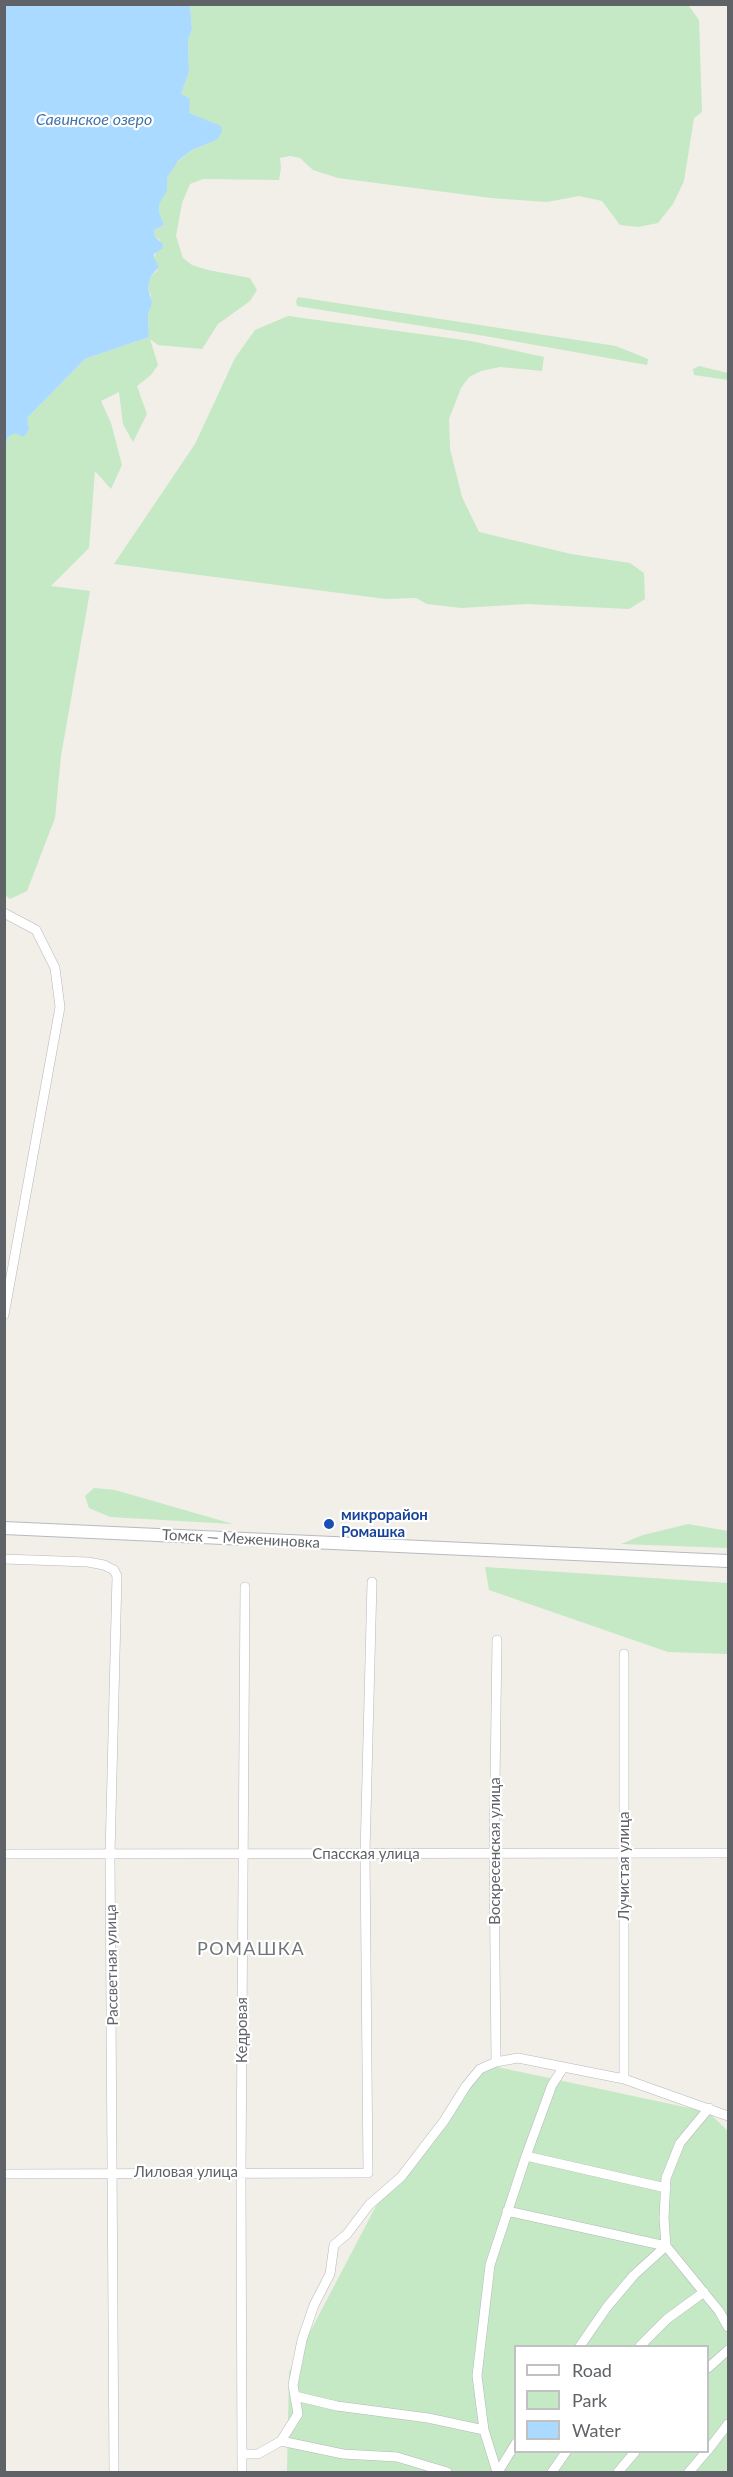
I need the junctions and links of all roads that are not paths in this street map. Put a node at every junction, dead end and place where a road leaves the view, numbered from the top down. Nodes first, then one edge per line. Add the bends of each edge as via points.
1 (4, 914) edge
2 (4, 1315) edge
3 (4, 1528) edge
4 (4, 1559) edge
5 (729, 1561) edge
6 (372, 1582) dead end
7 (245, 1587) dead end
8 (497, 1640) dead end
9 (624, 1654) dead end
10 (729, 1853) edge
11 (4, 1854) edge
12 (110, 1854) junction
13 (243, 1854) junction
14 (365, 1854) junction
15 (494, 1854) junction
16 (624, 1854) junction
17 (496, 2062) junction
18 (563, 2068) junction
19 (624, 2079) junction
20 (709, 2108) junction
21 (729, 2116) edge
22 (526, 2156) junction
23 (114, 2172) junction
24 (241, 2173) junction
25 (4, 2174) edge
26 (666, 2188) junction
27 (507, 2211) junction
28 (666, 2246) junction
29 (704, 2292) junction
30 (729, 2327) edge
31 (581, 2345) edge
32 (641, 2345) edge
33 (729, 2350) edge
34 (709, 2367) edge
35 (295, 2396) junction
36 (729, 2424) edge
37 (484, 2430) junction
38 (280, 2441) junction
39 (514, 2447) edge
40 (709, 2449) edge
41 (565, 2453) edge
42 (633, 2453) edge
43 (705, 2453) edge
44 (243, 2454) junction
45 (114, 2472) edge
46 (242, 2472) edge
47 (447, 2472) edge
48 (497, 2472) edge
49 (552, 2472) edge
50 (618, 2472) edge
51 (689, 2472) edge

1 - 2 street via 36,930 55,968 60,1008
3 - 5 street, Томск — Межениновка
4 - 12 street, Рассветная улица via 88,1562 104,1565 117,1576
6 - 14 street
7 - 13 street, Кедровая
8 - 15 street, Воскресенская улица
9 - 16 street, Лучистая улица
10 - 16 street, Спасская улица
11 - 12 street, Спасская улица
12 - 13 street, Спасская улица
12 - 23 street, Рассветная улица
13 - 14 street, Спасская улица
13 - 24 street, Кедровая
14 - 15 street, Спасская улица
14 - 24 street, Лиловая улица via 368,2173
15 - 16 street, Спасская улица
15 - 17 street, Воскресенская улица
16 - 19 street, Лучистая улица
17 - 18 street via 518,2058
17 - 35 street via 480,2069 401,2177 369,2205 334,2245 330,2274 314,2305 303,2340 293,2385
18 - 19 street
18 - 22 street via 552,2085
19 - 20 street
20 - 21 street
20 - 26 street via 680,2143
22 - 26 street
22 - 27 street
23 - 24 street, Лиловая улица
23 - 25 street, Лиловая улица
23 - 45 street, Рассветная улица
24 - 44 street, Кедровая
26 - 28 street
27 - 28 street
27 - 37 street via 490,2265 477,2376
28 - 29 street
28 - 31 street via 634,2275
29 - 30 street
29 - 32 street via 667,2319
33 - 34 street
35 - 37 street
35 - 38 street via 298,2414
36 - 40 street
37 - 48 street
38 - 44 street via 258,2454
38 - 47 street via 343,2454 397,2457
39 - 48 street
41 - 49 street
42 - 50 street
43 - 51 street
44 - 46 street, Кедровая

